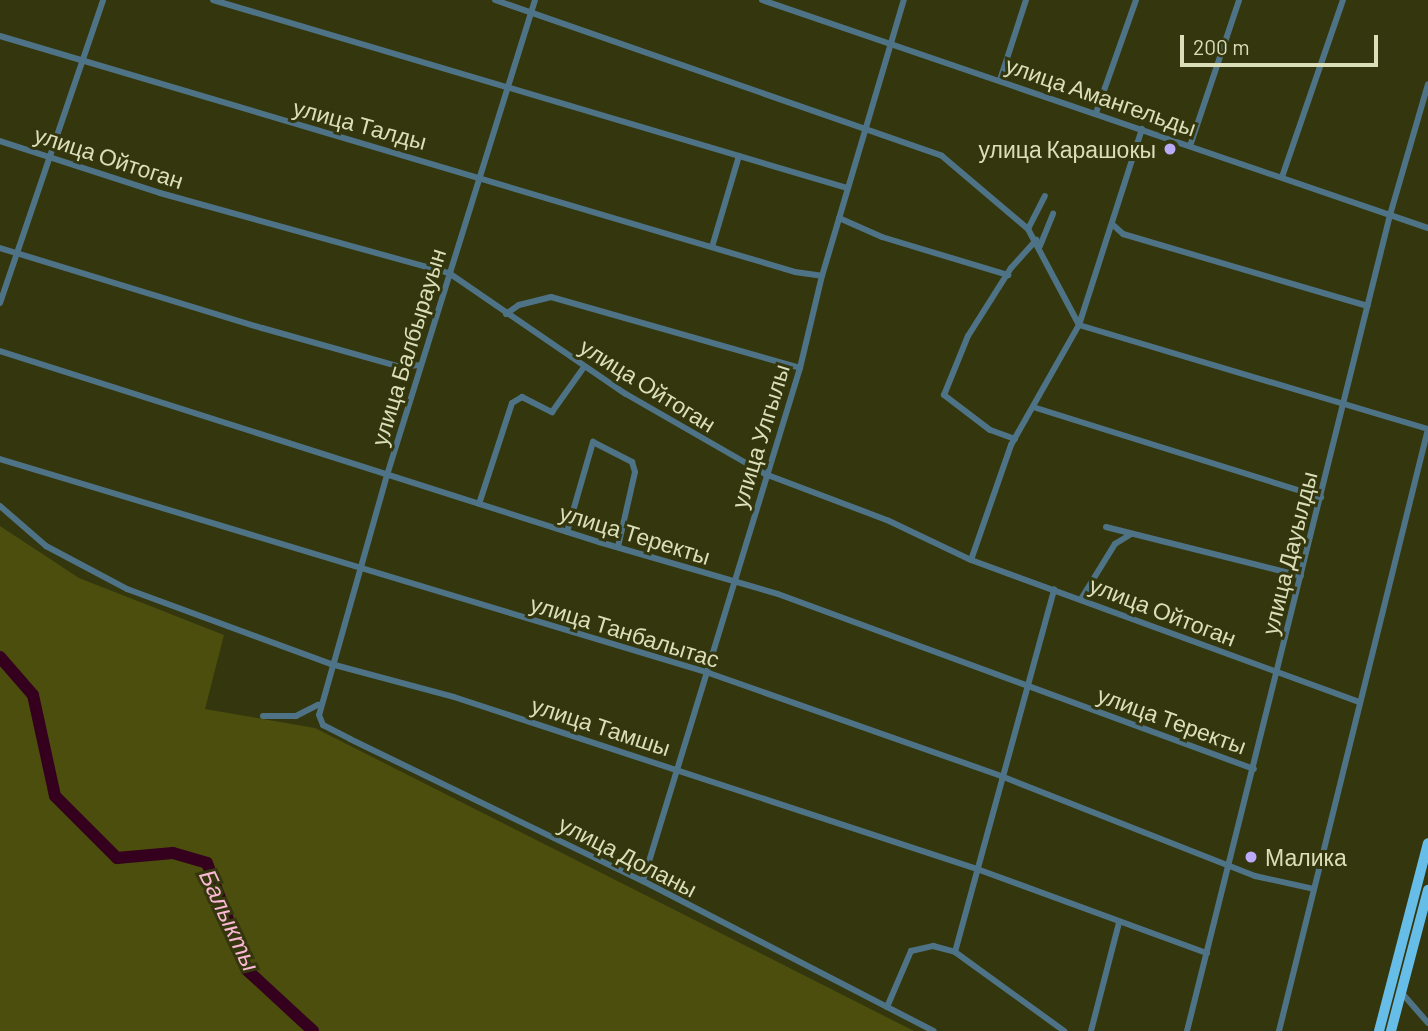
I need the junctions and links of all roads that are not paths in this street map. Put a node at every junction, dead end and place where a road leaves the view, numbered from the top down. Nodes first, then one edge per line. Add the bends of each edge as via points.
1 (103, 0) edge
2 (213, 0) edge
3 (495, 0) edge
4 (534, 0) edge
5 (762, 0) edge
6 (904, 0) edge
7 (1026, 0) edge
8 (1136, 0) edge
9 (1239, 0) edge
10 (1343, 0) edge
11 (234, 3) edge
12 (531, 12) junction
13 (0, 36) edge
14 (893, 43) junction
15 (84, 60) junction
16 (1000, 80) junction
17 (1428, 84) edge
18 (508, 86) junction
19 (1096, 113) junction
20 (867, 127) junction
21 (1142, 129) junction
22 (0, 141) edge
23 (1190, 146) junction
24 (739, 156) junction
25 (52, 157) junction
26 (479, 174) junction
27 (1282, 177) junction
28 (847, 188) junction
29 (1045, 196) dead end
30 (1053, 214) dead end
31 (1391, 215) junction
32 (839, 218) junction
33 (1112, 224) junction
34 (1428, 228) edge
35 (1028, 229) junction
36 (1038, 243) junction
37 (0, 247) edge
38 (712, 247) junction
39 (18, 253) junction
40 (449, 273) junction
41 (1008, 275) junction
42 (822, 276) junction
43 (0, 303) edge
44 (1368, 306) junction
45 (506, 314) junction
46 (1079, 325) junction
47 (0, 351) edge
48 (420, 365) junction
49 (584, 367) junction
50 (800, 368) junction
51 (1033, 407) junction
52 (1343, 407) junction
53 (1428, 429) edge
54 (1015, 439) junction
55 (0, 459) edge
56 (765, 474) junction
57 (387, 475) junction
58 (1321, 497) junction
59 (479, 504) junction
60 (0, 506) edge
61 (1106, 527) dead end
62 (567, 532) junction
63 (1133, 534) junction
64 (618, 547) junction
65 (971, 560) junction
66 (359, 566) junction
67 (1301, 576) junction
68 (735, 583) junction
69 (1054, 589) junction
70 (1081, 599) junction
71 (331, 664) junction
72 (706, 672) junction
73 (1278, 672) junction
74 (1027, 684) junction
75 (1359, 702) junction
76 (318, 705) junction
77 (262, 716) dead end
78 (677, 769) junction
79 (1254, 769) junction
80 (1000, 776) junction
81 (1428, 843) edge
82 (1230, 866) junction
83 (977, 869) junction
84 (643, 881) junction
85 (1314, 889) junction
86 (1428, 890) edge
87 (1119, 923) junction
88 (955, 952) junction
89 (1207, 953) junction
90 (1401, 992) junction
91 (887, 1007) junction
92 (1428, 1023) edge
93 (1062, 1030) edge
94 (934, 1031) edge
95 (1091, 1031) edge
96 (1187, 1031) edge
97 (1279, 1031) edge
98 (1379, 1031) edge
99 (1391, 1031) edge

1 - 15 street
2 - 11 street
3 - 12 street
4 - 12 street, улица Балбырауын
5 - 14 street, улица Амангельды
6 - 14 street, улица Улгылы
7 - 16 street
8 - 19 street
9 - 23 street
10 - 27 street
11 - 18 street
12 - 18 street, улица Балбырауын
12 - 20 street
13 - 15 street, улица Талды
14 - 16 street, улица Амангельды
14 - 20 street, улица Улгылы
15 - 25 street
15 - 26 street, улица Талды
16 - 19 street, улица Амангельды
17 - 31 street, улица Дауылды
18 - 24 street
18 - 26 street, улица Балбырауын
19 - 21 street, улица Амангельды
20 - 28 street, улица Улгылы
20 - 35 street via 942,156
21 - 23 street, улица Амангельды
21 - 33 street
22 - 25 street, улица Ойтоган
23 - 27 street, улица Амангельды
24 - 28 street
24 - 38 street
25 - 39 street
25 - 40 street, улица Ойтоган via 160,193
26 - 38 street, улица Талды
26 - 40 street, улица Балбырауын
27 - 31 street, улица Амангельды
28 - 32 street, улица Улгылы
29 - 35 street
30 - 36 street
31 - 34 street, улица Амангельды
31 - 44 street, улица Дауылды
32 - 41 street via 881,237
32 - 42 street, улица Улгылы
33 - 44 street via 1123,234
33 - 46 street
35 - 36 street
36 - 41 street
36 - 46 street
37 - 39 street
38 - 42 street, улица Талды
39 - 43 street
39 - 48 street via 139,293 397,366
40 - 45 street, улица Ойтоган
40 - 48 street, улица Балбырауын
41 - 54 street via 968,336 944,395 990,430
42 - 50 street, улица Улгылы
44 - 52 street, улица Дауылды
45 - 49 street, улица Ойтоган
45 - 50 street via 519,305 551,297
46 - 51 street
46 - 52 street
47 - 57 street, улица Теректы
48 - 57 street, улица Балбырауын
49 - 56 street, улица Ойтоган
49 - 59 street via 552,412 522,397 512,403
50 - 56 street, улица Улгылы
51 - 54 street
51 - 58 street
52 - 53 street
52 - 58 street, улица Дауылды
53 - 75 street
54 - 65 street
55 - 66 street, улица Танбалытас
56 - 65 street, улица Ойтоган via 887,520
56 - 68 street, улица Улгылы
57 - 59 street, улица Теректы
57 - 66 street, улица Балбырауын
58 - 67 street, улица Дауылды
59 - 62 street, улица Теректы
60 - 71 street, улица Тамшы via 46,546 127,589
61 - 63 street
62 - 64 street, улица Теректы
62 - 64 street via 593,442 632,462 635,472
63 - 67 street
63 - 70 street via 1122,536 1115,544
64 - 68 street, улица Теректы
65 - 69 street, улица Ойтоган
66 - 71 street, улица Балбырауын
66 - 72 street, улица Танбалытас
67 - 73 street, улица Дауылды
68 - 72 street, улица Улгылы
68 - 74 street, улица Теректы via 778,594
69 - 70 street, улица Ойтоган
69 - 74 street
70 - 73 street, улица Ойтоган
71 - 76 street, улица Балбырауын
71 - 78 street, улица Тамшы via 454,697
72 - 78 street, улица Улгылы
72 - 80 street, улица Танбалытас
73 - 75 street, улица Ойтоган
73 - 79 street, улица Дауылды
74 - 79 street, улица Теректы
74 - 80 street
75 - 85 street
76 - 77 street via 296,716
76 - 84 street, улица Доланы via 323,725
78 - 83 street, улица Тамшы
78 - 84 street, улица Улгылы
79 - 82 street, улица Дауылды
80 - 82 street, улица Танбалытас
80 - 83 street
81 - 98 highway
82 - 85 street, улица Танбалытас
82 - 89 street, улица Дауылды
83 - 87 street, улица Тамшы
83 - 88 street
84 - 91 street, улица Доланы
85 - 97 street
86 - 90 highway
87 - 89 street, улица Тамшы
87 - 95 street
88 - 91 street via 933,946 911,951
88 - 93 street
89 - 96 street, улица Дауылды
90 - 92 street
90 - 99 highway
91 - 94 street, улица Доланы

